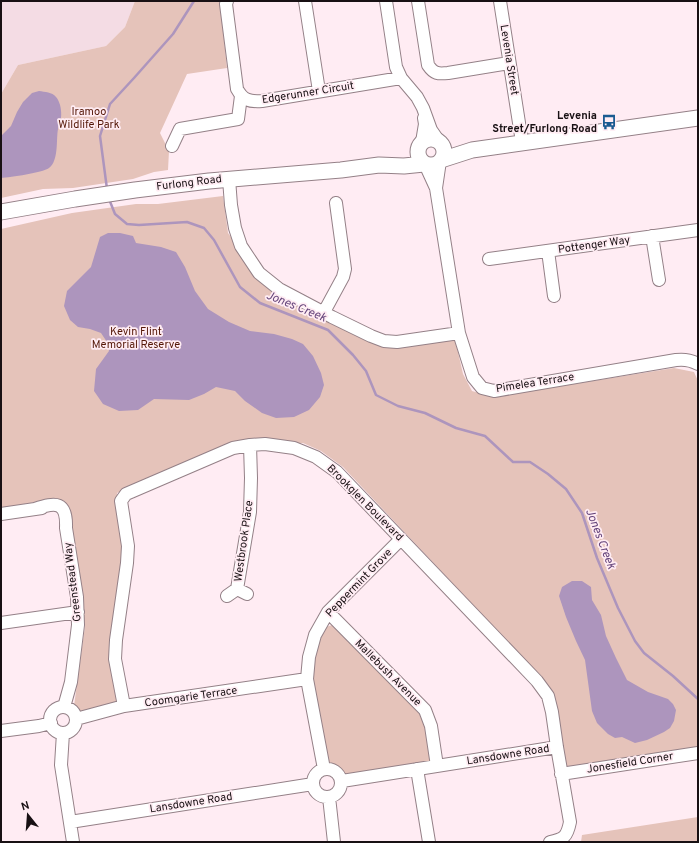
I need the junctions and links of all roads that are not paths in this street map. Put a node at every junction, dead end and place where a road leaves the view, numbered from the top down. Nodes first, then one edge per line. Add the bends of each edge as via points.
1 (227, 1) edge
2 (305, 1) edge
3 (386, 1) edge
4 (418, 1) edge
5 (500, 1) edge
6 (509, 63) junction
7 (401, 78) junction
8 (319, 91) junction
9 (241, 96) junction
10 (423, 108) junction
11 (698, 118) edge
12 (522, 142) junction
13 (440, 144) junction
14 (172, 146) dead end
15 (420, 146) junction
16 (472, 150) junction
17 (433, 162) junction
18 (379, 165) junction
19 (229, 179) junction
20 (336, 203) dead end
21 (1, 212) edge
22 (698, 230) edge
23 (652, 236) junction
24 (548, 251) junction
25 (489, 259) dead end
26 (659, 280) dead end
27 (554, 296) dead end
28 (324, 312) junction
29 (459, 333) junction
30 (698, 364) edge
31 (250, 444) junction
32 (1, 514) edge
33 (401, 539) junction
34 (237, 593) dead end
35 (78, 612) junction
36 (328, 612) junction
37 (1, 623) edge
38 (308, 679) junction
39 (124, 706) junction
40 (64, 707) junction
41 (76, 719) junction
42 (50, 723) junction
43 (1, 731) edge
44 (63, 733) junction
45 (556, 747) junction
46 (698, 753) edge
47 (437, 766) junction
48 (324, 769) junction
49 (417, 769) junction
50 (561, 774) junction
51 (342, 781) junction
52 (313, 784) junction
53 (329, 797) junction
54 (70, 822) junction
55 (73, 842) edge
56 (334, 842) edge
57 (429, 842) edge
58 (550, 842) edge

1 - 9 street via 237,89
2 - 8 street
3 - 7 street via 396,67
4 - 6 street via 428,65 432,70 438,74
5 - 6 street, Levenia Street
6 - 12 street, Levenia Street
7 - 8 street, Edgerunner Circuit
7 - 10 street
8 - 9 street, Edgerunner Circuit via 258,101 248,101
9 - 14 street via 238,119 180,129
10 - 13 street via 430,130
10 - 15 street via 425,124
11 - 12 main road, Furlong Road
12 - 16 main road, Furlong Road
13 - 15 main road via 433,139 425,140
13 - 16 main road, Furlong Road
13 - 17 main road via 444,150 443,157
15 - 17 main road via 417,153 420,161
15 - 18 main road, Furlong Road via 399,158
16 - 17 main road, Furlong Road
17 - 18 main road, Furlong Road via 404,166
17 - 29 street, Pimelea Terrace
18 - 19 main road, Furlong Road
19 - 21 main road, Furlong Road via 135,190
19 - 28 street via 235,228 241,246 259,273 279,288
20 - 28 street via 345,269
22 - 23 street, Pottenger Way
23 - 24 street, Pottenger Way
23 - 26 street
24 - 25 street, Pottenger Way
24 - 27 street
28 - 29 street via 384,341 397,342
29 - 30 street, Pimelea Terrace via 473,377 482,388 494,391 676,360 689,360
31 - 33 street, Brookglen Boulevard via 294,448 316,457 337,472
31 - 34 street, Westbrook Place via 250,512
31 - 39 street, Brookglen Boulevard via 233,448 126,494 120,502 128,546 115,659
32 - 35 street, Greenstead Way via 44,508 53,510 62,518 66,528
33 - 36 street, Peppermint Grove
33 - 45 street, Brookglen Boulevard via 537,681 548,696
35 - 37 street
35 - 40 street, Greenstead Way via 71,682
36 - 38 street, Peppermint Grove via 315,635 309,657
36 - 47 street, Mallebush Avenue via 425,710 431,726
38 - 39 street, Coomgarie Terrace
38 - 48 street, Peppermint Grove
39 - 41 street, Coomgarie Terrace
40 - 41 street via 72,710
40 - 42 street via 55,710
41 - 44 street via 72,730
42 - 43 street
42 - 44 street via 54,730
44 - 54 street via 61,765
45 - 47 street, Lansdowne Road
45 - 50 street, Brookglen Boulevard
46 - 50 street, Jonesfield Corner
47 - 49 street, Lansdowne Road
48 - 51 street via 334,770
48 - 52 street via 313,778
49 - 51 street, Lansdowne Road
49 - 57 street
50 - 58 street, Brookglen Boulevard via 570,822 568,832 560,840
51 - 53 street via 340,791
52 - 53 street via 319,795
52 - 54 street, Lansdowne Road
53 - 56 street
54 - 55 street

